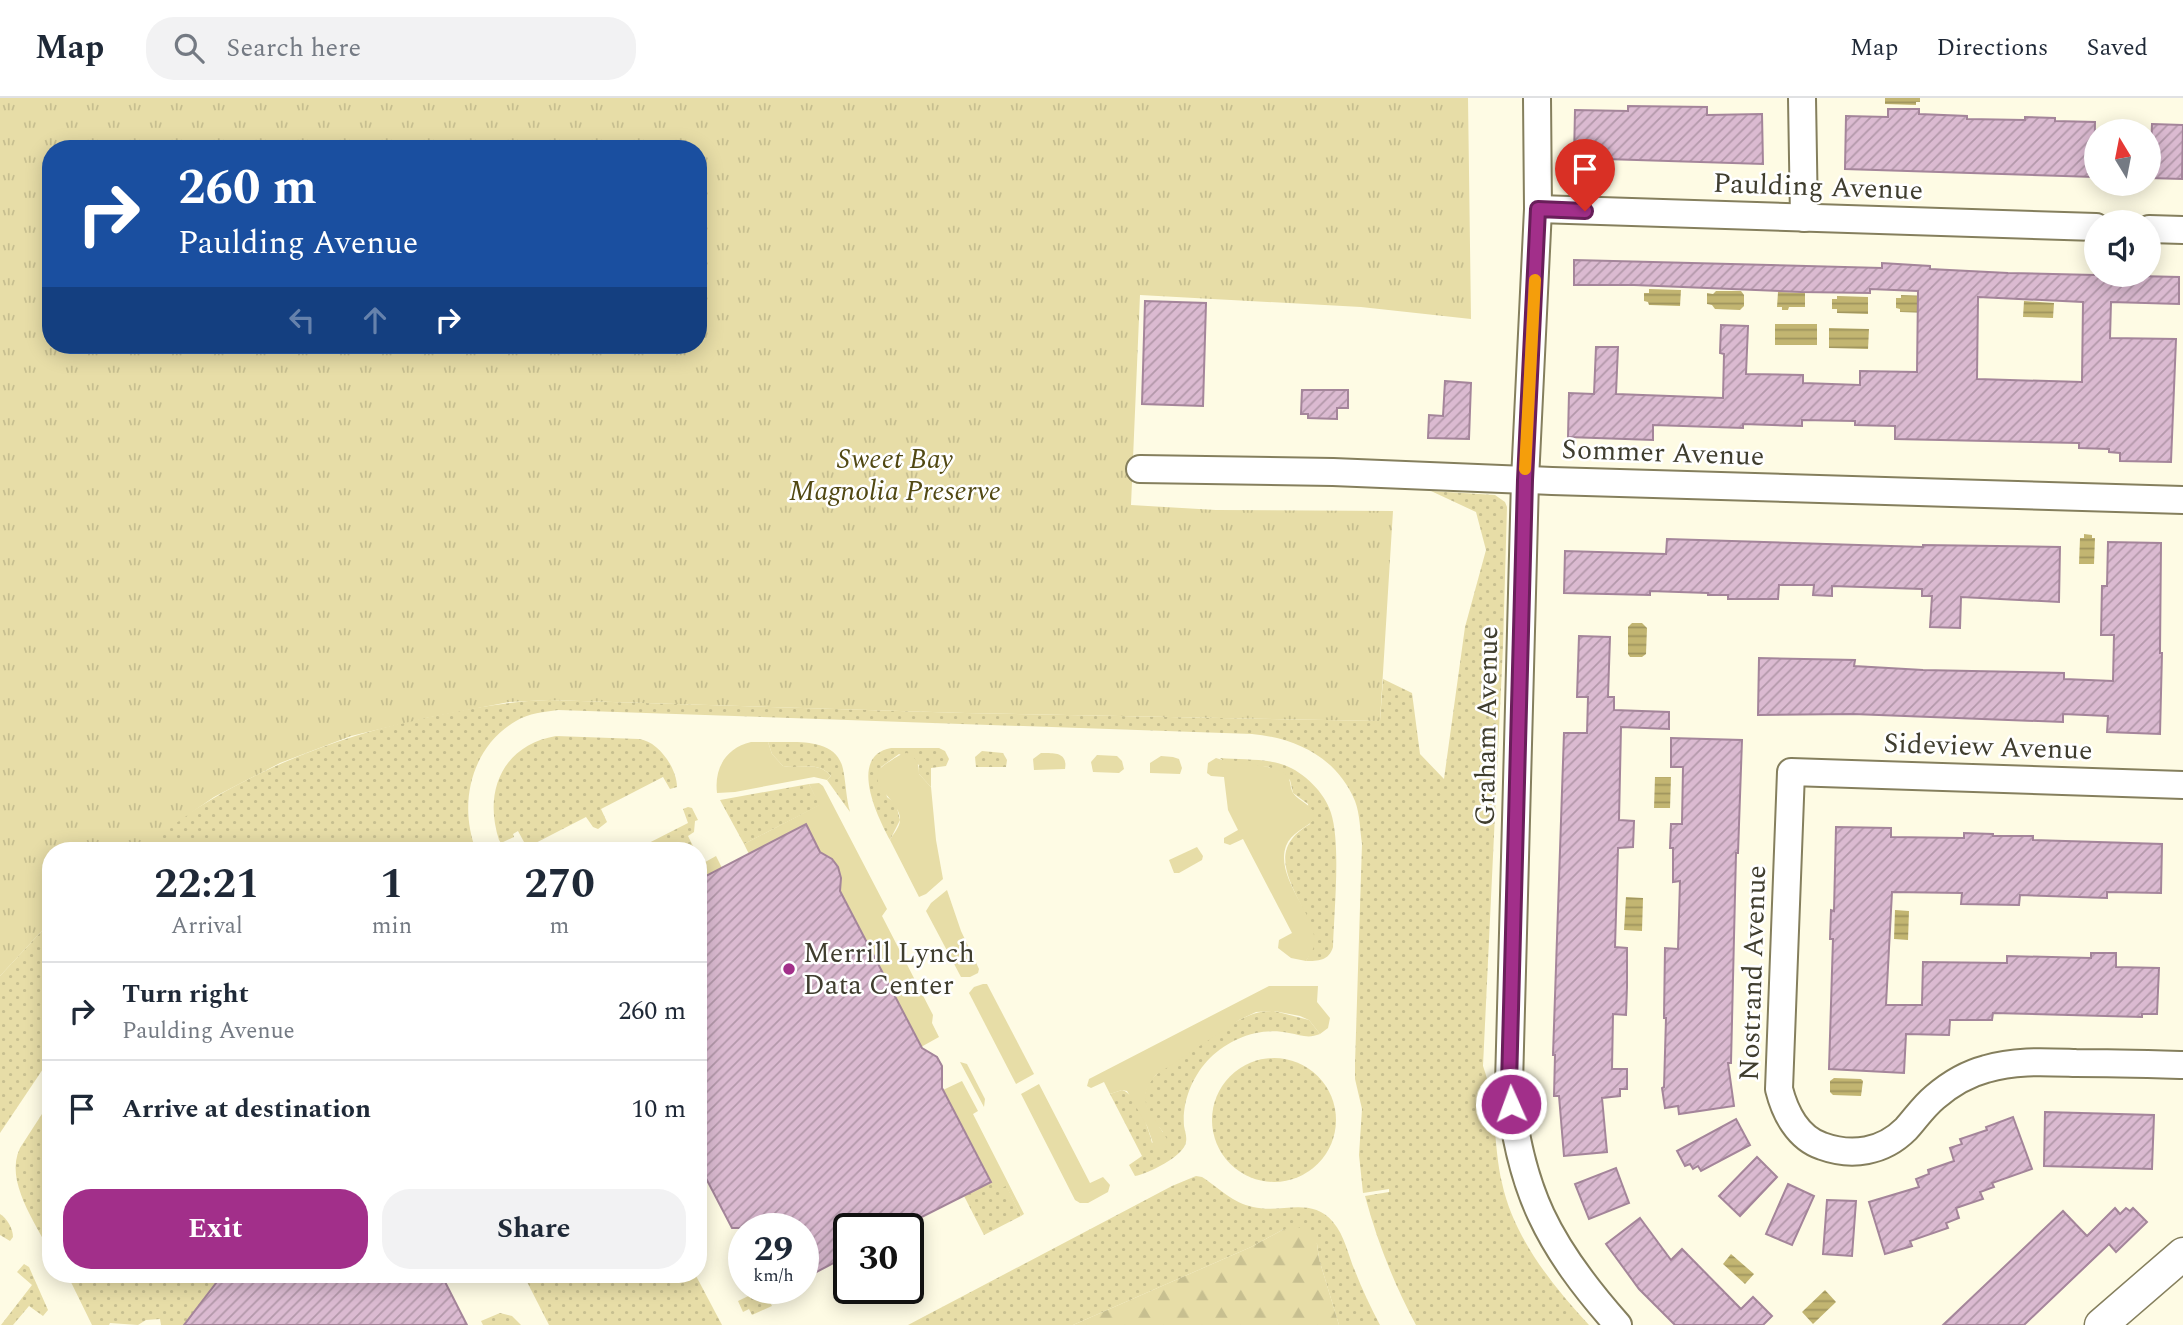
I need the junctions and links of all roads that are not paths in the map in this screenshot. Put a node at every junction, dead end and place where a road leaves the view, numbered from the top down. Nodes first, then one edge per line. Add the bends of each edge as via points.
1 (1537, 98) edge
2 (1802, 98) edge
3 (1538, 209) junction
4 (1804, 218) junction
5 (2084, 227) edge
6 (2161, 229) edge
7 (2183, 230) edge
8 (1140, 470) dead end
9 (1525, 480) junction
10 (2183, 500) edge
11 (1791, 772) joint
12 (2183, 785) edge
13 (2183, 1065) edge
14 (2183, 1254) edge
15 (1618, 1325) edge
16 (2101, 1325) edge

1 - 3 street, Graham Avenue
2 - 4 street
3 - 4 street, Paulding Avenue
3 - 9 street, Graham Avenue
4 - 5 street, Paulding Avenue
6 - 7 street
8 - 9 street, Sommer Avenue
9 - 10 street, Sommer Avenue
9 - 15 street, Graham Avenue via 1509,1084 1513,1124 1534,1202 1554,1242
11 - 12 street, Sideview Avenue
11 - 13 street, Nostrand Avenue via 1779,1083 1783,1105 1805,1136 1843,1153 1875,1149 1894,1140 1958,1080 2015,1063
14 - 16 main road

